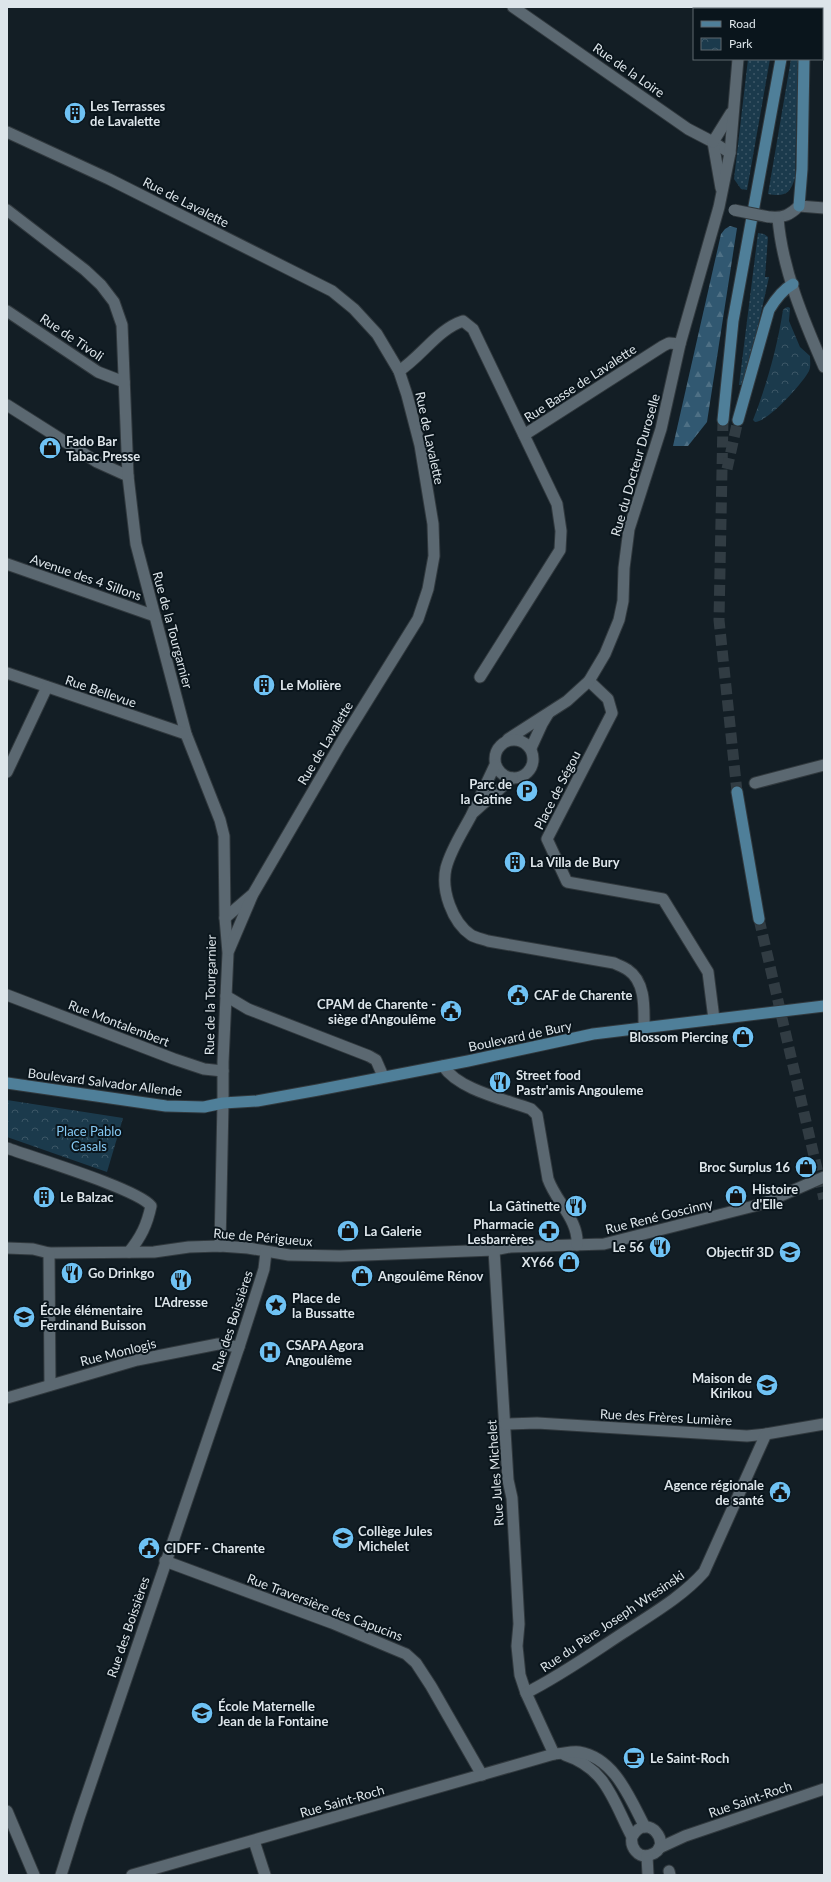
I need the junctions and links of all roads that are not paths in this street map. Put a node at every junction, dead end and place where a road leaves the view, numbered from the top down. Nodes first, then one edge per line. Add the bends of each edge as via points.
1 (513, 7) edge
2 (738, 60) edge
3 (781, 60) edge
4 (804, 60) edge
5 (732, 111) junction
6 (7, 132) edge
7 (713, 142) junction
8 (730, 153) junction
9 (722, 195) junction
10 (799, 206) junction
11 (719, 207) junction
12 (824, 208) edge
13 (7, 210) edge
14 (774, 217) junction
15 (793, 284) junction
16 (7, 311) edge
17 (680, 344) junction
18 (824, 367) edge
19 (399, 371) junction
20 (124, 382) junction
21 (7, 405) edge
22 (723, 420) tunnel mouth
23 (738, 420) tunnel mouth
24 (524, 435) junction
25 (128, 476) junction
26 (7, 564) edge
27 (155, 616) junction
28 (7, 673) edge
29 (480, 677) dead end
30 (589, 680) junction
31 (47, 687) junction
32 (550, 712) junction
33 (186, 734) junction
34 (508, 739) junction
35 (531, 748) junction
36 (495, 765) junction
37 (824, 765) edge
38 (7, 772) edge
39 (512, 778) junction
40 (755, 783) dead end
41 (736, 792) tunnel mouth
42 (471, 815) junction
43 (253, 894) junction
44 (225, 918) junction
45 (759, 919) tunnel mouth
46 (228, 953) junction
47 (7, 995) edge
48 (226, 996) junction
49 (824, 1006) edge
50 (714, 1019) junction
51 (644, 1027) junction
52 (443, 1066) junction
53 (223, 1071) junction
54 (383, 1076) junction
55 (7, 1083) edge
56 (223, 1103) junction
57 (7, 1148) edge
58 (824, 1177) edge
59 (578, 1245) junction
60 (220, 1246) junction
61 (7, 1248) edge
62 (494, 1250) junction
63 (129, 1252) junction
64 (266, 1252) junction
65 (49, 1253) junction
66 (239, 1347) junction
67 (50, 1384) junction
68 (7, 1398) edge
69 (505, 1424) junction
70 (824, 1424) edge
71 (766, 1434) junction
72 (165, 1561) junction
73 (526, 1693) junction
74 (557, 1754) junction
75 (482, 1775) junction
76 (824, 1789) edge
77 (7, 1811) edge
78 (645, 1827) junction
79 (659, 1834) junction
80 (685, 1836) junction
81 (632, 1837) junction
82 (254, 1841) junction
83 (659, 1848) junction
84 (647, 1856) junction
85 (34, 1875) edge
86 (61, 1875) edge
87 (132, 1875) edge
88 (265, 1875) edge
89 (648, 1875) edge

1 - 7 street, Rue de la Loire via 688,129
2 - 5 street
3 - 22 main road via 733,321
4 - 10 main road
5 - 7 street
5 - 8 street
6 - 19 street, Rue de Lavalette via 109,179 332,291 354,308 377,334
7 - 8 street, Rue de la Loire
7 - 9 street
8 - 9 street
9 - 11 street
10 - 12 street
10 - 14 street via 793,212
11 - 14 street, bridge
11 - 17 street
13 - 20 street, Rue de la Tourgarnier via 85,270 109,293 122,325
14 - 15 street
15 - 18 street
15 - 23 main road via 774,301 769,310
16 - 20 street, Rue de Tivoli via 98,372
17 - 24 street, Rue Basse de Lavalette via 669,343 663,346
17 - 30 street, Rue du Docteur Duroselle via 661,429 629,529 619,620 605,654
19 - 24 street, Rue Basse de Lavalette via 452,325 463,321 472,329
19 - 43 street, Rue de Lavalette via 408,395 420,445 432,524 434,556 428,589 418,619 341,743
20 - 25 street, Rue de la Tourgarnier
21 - 25 street via 97,462
24 - 29 street via 557,504 561,531 560,550
25 - 27 street, Rue de la Tourgarnier via 136,544
26 - 27 street, Avenue des 4 Sillons
27 - 33 street, Rue de la Tourgarnier
28 - 31 street, Rue Bellevue
30 - 32 street, Rue du Docteur Duroselle via 567,701
30 - 50 street, Place de Ségou via 608,698 612,713 547,839 567,882 663,899 708,972
31 - 33 street, Rue Bellevue
31 - 38 street
32 - 34 street, Rue du Docteur Duroselle
32 - 35 street, Rue du Docteur Duroselle
33 - 44 street, Rue de la Tourgarnier via 224,836
34 - 35 street via 519,739
34 - 36 street via 497,750
35 - 39 street via 534,756 529,769 524,776
36 - 39 street via 502,774
36 - 42 street
37 - 40 street
39 - 42 street
41 - 45 main road
42 - 51 street via 455,844 446,869 449,904 461,926 472,935 488,941 614,963 628,969 634,974 642,992
43 - 44 street, Rue de Lavalette
43 - 46 street
44 - 46 street, Rue de la Tourgarnier
46 - 48 street, Rue de la Tourgarnier
47 - 53 street, Rue Montalembert via 174,1059 204,1069
48 - 53 street, Rue de la Tourgarnier
48 - 54 street via 248,1009 369,1056 376,1060
49 - 50 main road, Boulevard de Bury
50 - 51 main road, Boulevard de Bury
51 - 52 main road, Boulevard de Bury via 593,1034
52 - 54 main road, Boulevard de Bury
52 - 59 street via 448,1074 462,1085 531,1108 535,1112 550,1187 576,1229
53 - 56 street, Rue de la Tourgarnier
54 - 56 main road, Boulevard de Bury via 257,1101
55 - 56 main road, Boulevard Salvador Allende via 166,1106 204,1107
56 - 60 street, Rue de la Tourgarnier
57 - 63 street via 148,1202 151,1206 147,1224 140,1239
58 - 59 street, Rue René Goscinny via 762,1204 604,1244
59 - 62 street, Rue René Goscinny via 510,1247
60 - 63 street, Rue de Périgueux
60 - 64 street, Rue de Périgueux
61 - 65 street, Rue de Périgueux via 33,1249
62 - 64 street, Rue de Périgueux via 340,1256
62 - 69 street, Rue Jules Michelet
63 - 65 street, Rue de Périgueux
64 - 66 street, Rue des Boissières via 264,1269
65 - 67 street
66 - 67 street, Rue Monlogis via 218,1344 137,1360
66 - 72 street, Rue des Boissières
67 - 68 street, Rue Monlogis
69 - 71 street, Rue des Frères Lumière via 537,1423 747,1436
69 - 73 street, Rue Jules Michelet via 519,1624 517,1646
70 - 71 street, Rue des Frères Lumière
71 - 73 street, Rue du Père Joseph Wresinski via 704,1572 696,1581 647,1617 547,1683
72 - 75 street, Rue Traversière des Capucins via 332,1623 406,1654 416,1663 431,1686
72 - 86 street, Rue des Boissières
73 - 74 street, Rue Jules Michelet
74 - 75 street, Rue Saint-Roch
74 - 78 street, Rue Saint-Roch via 588,1754 612,1770
74 - 81 street via 576,1759 601,1778
75 - 82 street, Rue Saint-Roch
76 - 80 street, Rue Saint-Roch
77 - 85 street
78 - 79 street, Rue Saint-Roch
78 - 81 street
79 - 80 street, Rue Saint-Roch
79 - 83 street
80 - 83 street, Rue Saint-Roch
81 - 84 street via 638,1854
82 - 87 street, Rue Saint-Roch
82 - 88 street
83 - 84 street, Rue Saint-Roch
84 - 89 street

